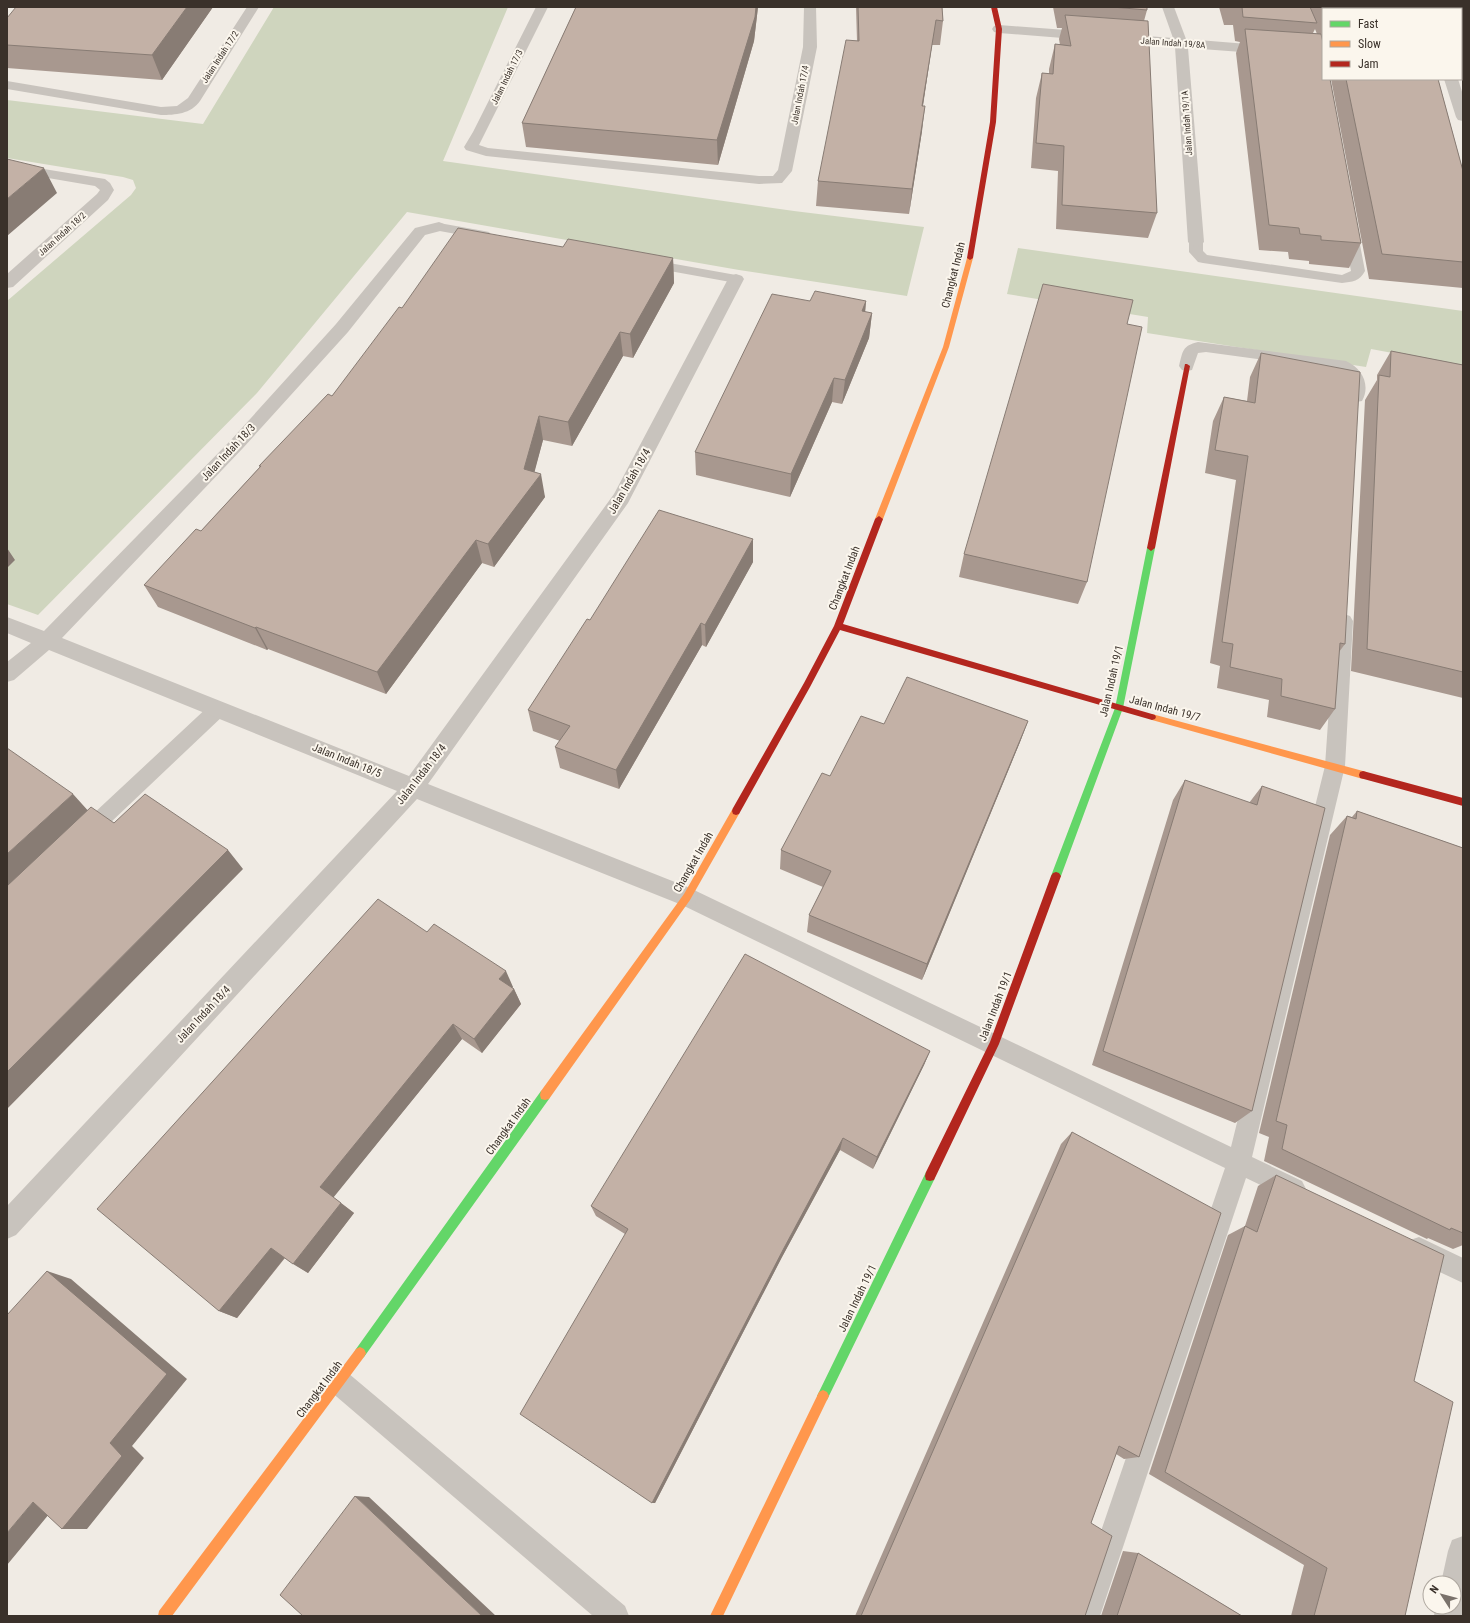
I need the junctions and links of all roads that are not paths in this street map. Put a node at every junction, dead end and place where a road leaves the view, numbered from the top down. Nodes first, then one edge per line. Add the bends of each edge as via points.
1 (253, 7) edge
2 (542, 7) edge
3 (810, 7) edge
4 (994, 7) edge
5 (1168, 7) edge
6 (999, 29) junction
7 (1312, 40) edge
8 (1181, 43) junction
9 (1320, 54) edge
10 (1320, 69) edge
11 (1451, 80) edge
12 (7, 85) edge
13 (1463, 117) edge
14 (7, 167) edge
15 (778, 180) joint
16 (1348, 216) edge
17 (439, 227) joint
18 (494, 237) edge
19 (1196, 242) joint
20 (634, 261) edge
21 (736, 279) joint
22 (7, 283) edge
23 (1187, 366) joint
24 (1355, 418) edge
25 (1345, 600) edge
26 (7, 625) edge
27 (838, 626) junction
28 (46, 641) junction
29 (7, 674) edge
30 (1119, 708) junction
31 (218, 709) junction
32 (1335, 766) junction
33 (414, 787) junction
34 (1463, 802) edge
35 (70, 848) edge
36 (687, 897) junction
37 (994, 1044) junction
38 (1239, 1162) junction
39 (1309, 1196) edge
40 (7, 1226) edge
41 (1400, 1240) edge
42 (1463, 1271) edge
43 (339, 1382) junction
44 (1463, 1551) edge
45 (1458, 1575) edge
46 (164, 1616) edge
47 (614, 1616) edge
48 (716, 1616) edge
49 (1086, 1616) edge

1 - 12 street, Jalan Indah 17/2 via 187,107 161,111
2 - 15 street, Jalan Indah 17/3 via 471,147 486,152
3 - 15 street, Jalan Indah 17/4 via 810,47 785,171
4 - 6 street, Changkat Indah
5 - 8 street, Jalan Indah 19/1A
6 - 8 street, Jalan Indah 19/8A
6 - 27 street, Changkat Indah via 993,122 972,250 946,347
7 - 9 lane
8 - 9 street, Jalan Indah 19/8A
8 - 19 street, Jalan Indah 19/1A
9 - 10 lane
11 - 13 street
14 - 22 street, Jalan Indah 18/2 via 100,182 107,190 104,197
16 - 19 lane via 1358,271 1350,278 1342,279 1203,259 1196,252
17 - 18 lane
17 - 28 street, Jalan Indah 18/3 via 420,231 342,328 237,444
20 - 21 lane
21 - 33 street, Jalan Indah 18/4 via 621,498
23 - 24 lane via 1191,350 1198,347 1341,365 1356,373
23 - 30 street, Jalan Indah 19/1
25 - 32 lane
26 - 28 street, Jalan Indah 18/5
27 - 30 street, Jalan Indah 19/7
27 - 36 street, Changkat Indah via 808,685
28 - 29 street, Jalan Indah 18/3
28 - 31 street, Jalan Indah 18/5
30 - 32 street, Jalan Indah 19/7
30 - 37 street, Jalan Indah 19/1
31 - 33 street, Jalan Indah 18/5
31 - 35 lane
32 - 34 street, Jalan Indah 19/7
32 - 38 lane
33 - 36 street, Jalan Indah 18/5
33 - 40 street, Jalan Indah 18/4
36 - 37 lane
36 - 43 street, Changkat Indah
37 - 38 lane
37 - 48 street, Jalan Indah 19/1
38 - 39 lane
38 - 49 lane
41 - 42 lane
43 - 46 street, Changkat Indah
43 - 47 lane
44 - 45 street

